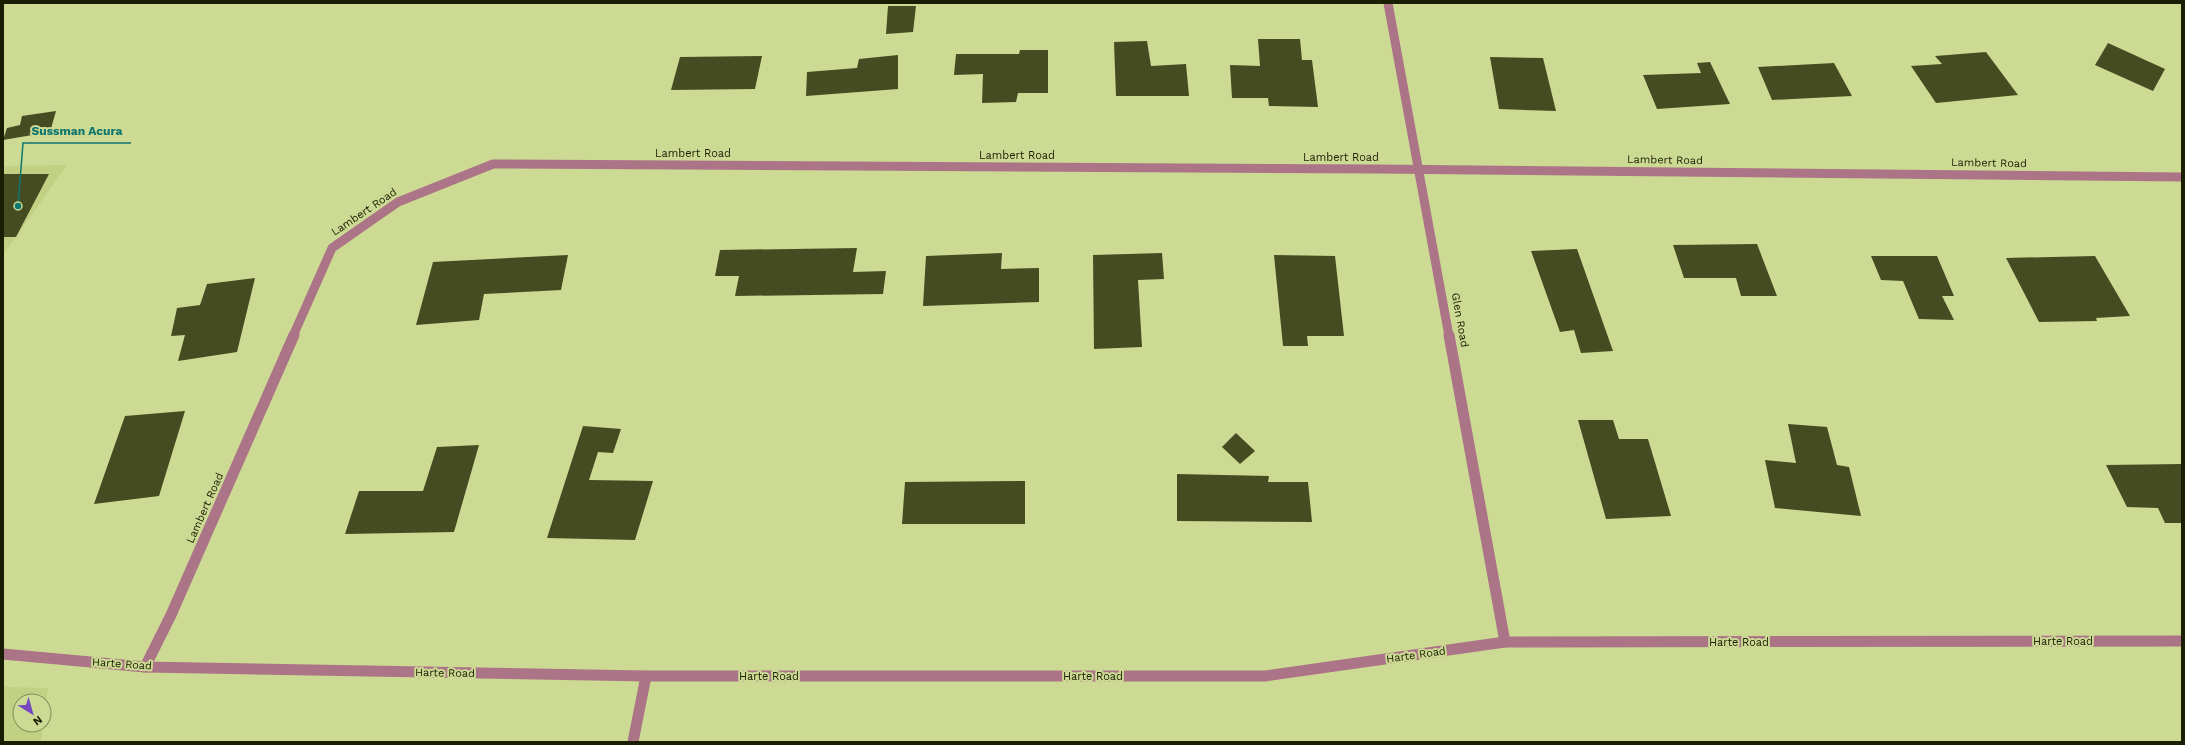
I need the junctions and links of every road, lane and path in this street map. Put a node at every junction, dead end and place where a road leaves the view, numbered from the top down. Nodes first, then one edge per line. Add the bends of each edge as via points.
1 (1388, 3) edge
2 (1420, 170) junction
3 (2182, 177) edge
4 (2182, 641) edge
5 (1505, 642) junction
6 (3, 654) edge
7 (145, 667) junction
8 (646, 676) junction
9 (633, 742) edge

1 - 2 street, Glen Road
2 - 3 street, Lambert Road
2 - 5 street, Glen Road
2 - 7 street, Lambert Road via 493,164 398,202 332,248 171,615
4 - 5 street, Harte Road
5 - 8 street, Harte Road via 1265,676
6 - 7 street, Harte Road
7 - 8 street, Harte Road
8 - 9 street

